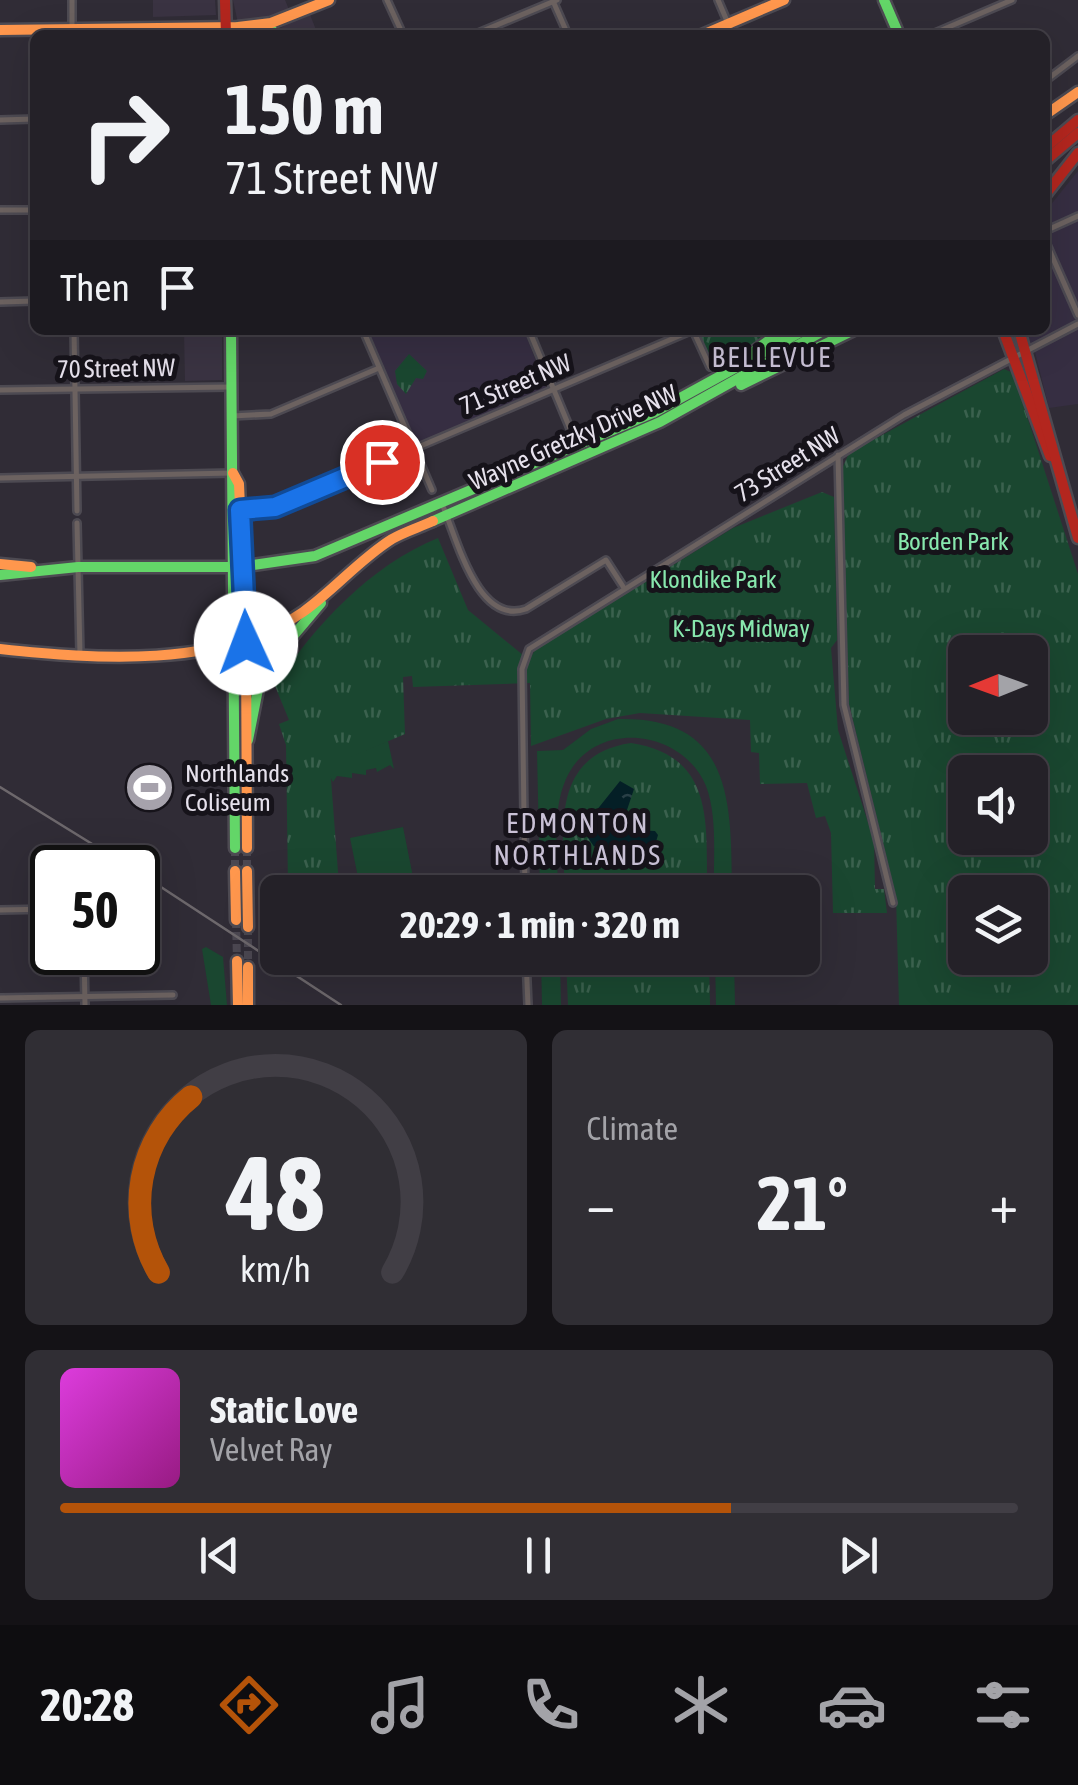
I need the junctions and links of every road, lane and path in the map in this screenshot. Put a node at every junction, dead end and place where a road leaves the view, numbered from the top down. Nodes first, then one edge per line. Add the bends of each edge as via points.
1 (72, 0) edge
2 (225, 0) edge
3 (329, 0) edge
4 (387, 0) edge
5 (554, 0) edge
6 (718, 0) edge
7 (784, 0) edge
8 (884, 0) edge
9 (1012, 0) edge
10 (238, 27) junction
11 (72, 29) junction
12 (731, 29) edge
13 (0, 30) edge
14 (149, 30) edge
15 (226, 30) edge
16 (229, 30) edge
17 (272, 30) dead end
18 (401, 30) edge
19 (485, 30) edge
20 (566, 30) edge
21 (896, 30) edge
22 (942, 30) edge
23 (1078, 56) edge
24 (1050, 77) edge
25 (1078, 92) edge
26 (1050, 112) edge
27 (30, 119) edge
28 (0, 120) edge
29 (1078, 120) edge
30 (1078, 132) edge
31 (1050, 144) edge
32 (1078, 152) edge
33 (1050, 156) edge
34 (1050, 188) edge
35 (0, 210) edge
36 (30, 210) edge
37 (1078, 216) edge
38 (1050, 229) edge
39 (1050, 251) edge
40 (0, 302) edge
41 (30, 302) edge
42 (1078, 315) edge
43 (1078, 324) edge
44 (74, 335) edge
45 (231, 335) edge
46 (365, 335) edge
47 (531, 335) edge
48 (681, 335) edge
49 (695, 335) edge
50 (777, 335) edge
51 (796, 335) edge
52 (816, 335) edge
53 (844, 335) edge
54 (1005, 335) edge
55 (1020, 335) edge
56 (1025, 351) junction
57 (1014, 357) junction
58 (379, 368) junction
59 (710, 368) dead end
60 (232, 387) junction
61 (76, 388) junction
62 (713, 389) junction
63 (0, 390) edge
64 (554, 390) junction
65 (232, 416) junction
66 (571, 431) dead end
67 (413, 449) junction
68 (838, 455) junction
69 (233, 473) junction
70 (76, 477) junction
71 (0, 478) edge
72 (432, 490) dead end
73 (444, 509) junction
74 (240, 510) junction
75 (1074, 510) edge
76 (77, 511) dead end
77 (77, 522) dead end
78 (1078, 538) edge
79 (0, 564) edge
80 (244, 564) junction
81 (230, 565) junction
82 (78, 567) junction
83 (38, 569) junction
84 (0, 575) edge
85 (342, 579) junction
86 (624, 588) junction
87 (246, 643) junction
88 (231, 648) junction
89 (0, 649) edge
90 (80, 655) junction
91 (248, 740) junction
92 (525, 875) edge
93 (892, 903) dead end
94 (30, 909) edge
95 (0, 910) edge
96 (236, 920) tunnel mouth
97 (248, 927) tunnel mouth
98 (85, 975) edge
99 (527, 975) edge
100 (173, 995) dead end
101 (85, 996) junction
102 (0, 998) edge
103 (85, 1005) edge
104 (238, 1005) edge
105 (248, 1005) edge
106 (528, 1005) edge

1 - 11 street
2 - 15 main road
3 - 10 main road via 278,22
4 - 18 street
5 - 19 street
5 - 20 street
6 - 12 street
7 - 12 main road
8 - 21 main road
9 - 22 street
10 - 16 main road
10 - 17 main road
11 - 13 main road
11 - 14 main road
23 - 24 street
25 - 26 main road
27 - 28 street
29 - 31 main road
30 - 33 main road
32 - 34 main road
35 - 36 street
37 - 38 street
39 - 42 street
40 - 41 street
43 - 56 street, 73 Street NW
44 - 61 street
45 - 60 main road
46 - 58 street
47 - 64 street
48 - 64 street, 71 Street NW
49 - 59 street
50 - 62 main road
51 - 62 main road, Wayne Gretzky Drive NW
52 - 62 main road, Wayne Gretzky Drive NW
53 - 62 main road via 752,382
54 - 57 main road
55 - 56 main road
56 - 57 street, 73 Street NW
56 - 75 main road
57 - 68 street, 73 Street NW
57 - 75 main road
58 - 65 street via 271,414
58 - 67 street
60 - 61 street, 70 Street NW
60 - 65 main road
61 - 63 street, 70 Street NW
61 - 70 street
62 - 73 main road, Wayne Gretzky Drive NW
64 - 66 street
64 - 67 street, 71 Street NW
65 - 69 main road
67 - 72 street
67 - 74 street, 71 Street NW via 275,507
68 - 86 street, 73 Street NW
68 - 93 street via 843,700
69 - 70 street
69 - 74 main road
69 - 81 main road
70 - 71 street
70 - 76 street
73 - 80 main road, Wayne Gretzky Drive NW via 315,556
73 - 85 main road, Wayne Gretzky Drive NW
73 - 86 street via 482,592 499,609 526,609 606,560
74 - 80 main road
75 - 78 main road
77 - 82 street
79 - 83 main road
80 - 81 main road, Wayne Gretzky Drive NW
80 - 87 main road
81 - 82 main road, Wayne Gretzky Drive NW
81 - 88 main road
82 - 83 main road, Wayne Gretzky Drive NW
82 - 90 street
83 - 84 main road, Wayne Gretzky Drive NW
85 - 87 main road, Wayne Gretzky Drive NW via 302,613
85 - 91 main road via 268,660
86 - 92 street, 73 Street NW via 526,652
87 - 88 main road, Wayne Gretzky Drive NW
87 - 91 main road
88 - 90 main road, Wayne Gretzky Drive NW
88 - 91 main road via 241,848
89 - 90 main road, Wayne Gretzky Drive NW
94 - 95 street
96 - 97 main road via 241,871
98 - 101 street
99 - 106 street
100 - 101 street
101 - 102 street
101 - 103 street
104 - 105 main road via 243,964

